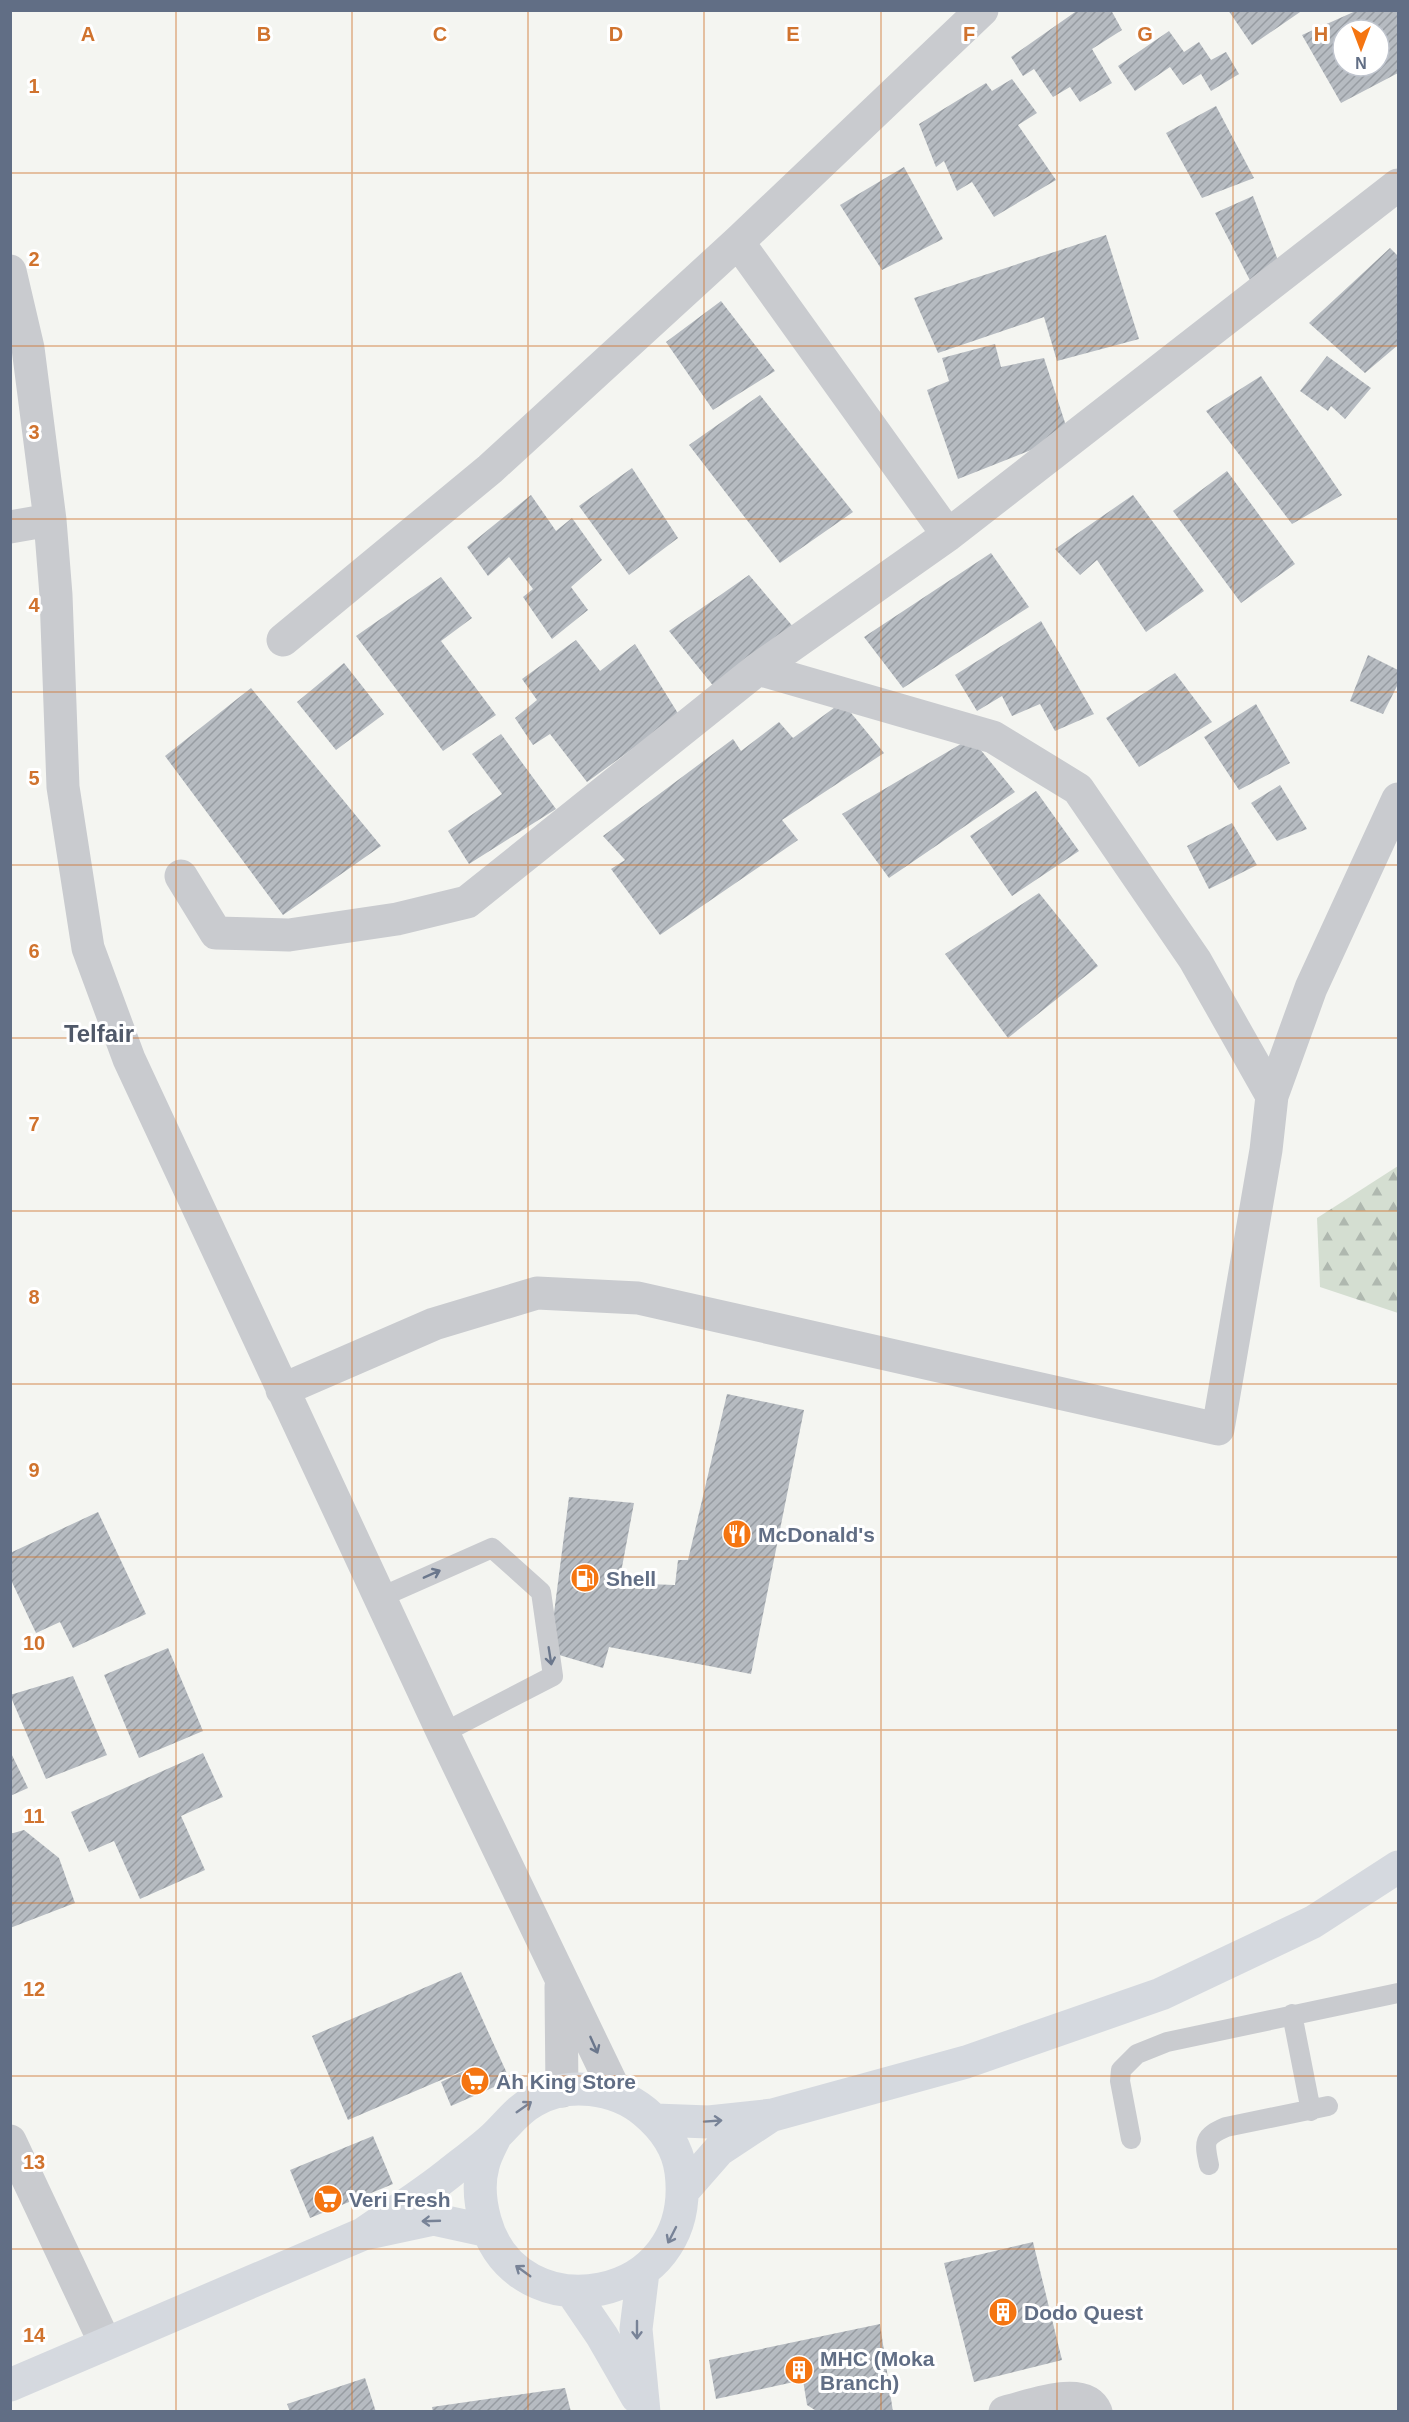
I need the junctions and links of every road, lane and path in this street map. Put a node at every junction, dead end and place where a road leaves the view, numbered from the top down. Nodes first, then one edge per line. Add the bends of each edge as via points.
1 (982, 10) edge
2 (1398, 185) edge
3 (738, 242) junction
4 (10, 271) edge
5 (50, 520) junction
6 (10, 527) edge
7 (948, 536) junction
8 (283, 640) dead end
9 (758, 669) junction
10 (1398, 799) edge
11 (181, 876) dead end
12 (1272, 1096) junction
13 (282, 1390) junction
14 (379, 1598) junction
15 (442, 1733) junction
16 (1398, 1867) edge
17 (560, 1973) junction
18 (1398, 1993) edge
19 (1292, 2014) junction
20 (562, 2091) junction
21 (617, 2095) junction
22 (773, 2115) junction
23 (655, 2120) junction
24 (495, 2137) junction
25 (1131, 2139) dead end
26 (10, 2141) edge
27 (1209, 2165) dead end
28 (684, 2190) junction
29 (488, 2231) junction
30 (363, 2234) junction
31 (643, 2272) junction
32 (572, 2292) junction
33 (105, 2343) junction
34 (10, 2385) edge
35 (643, 2409) edge
36 (1005, 2412) edge
37 (1096, 2412) edge

1 - 3 street
2 - 7 street
3 - 7 street
3 - 8 street via 490,469
4 - 5 street via 28,348
5 - 6 street
5 - 13 street via 63,788 88,948 129,1059
7 - 9 street
9 - 11 street via 466,902 397,919 289,935 216,933
9 - 12 street via 993,737 1078,789 1195,960
10 - 12 street via 1311,988
12 - 13 street via 1218,1429 638,1298 537,1293 434,1324
13 - 14 street
14 - 15 street
14 -> 15 lane via 492,1548 541,1592 553,1676
15 - 17 street
16 - 22 main road via 1313,1922 1161,1994 966,2062
17 - 20 street
17 -> 21 street
18 - 19 lane
19 - 25 lane via 1167,2042 1126,2062 1120,2081
19 - 27 lane via 1319,2109 1210,2133 1205,2142
20 - 21 main road via 590,2089
24 -> 20 main road via 513,2115 536,2100
21 - 23 main road
23 -> 22 main road via 709,2122
22 - 28 main road via 719,2151
23 - 28 main road via 671,2141
24 - 29 main road via 482,2167 480,2199
24 - 30 main road via 439,2182
26 - 33 street
28 -> 31 main road via 673,2236
29 -> 30 main road via 433,2219
32 -> 29 main road via 545,2285 522,2272 502,2254
30 - 33 main road
31 - 32 main road via 597,2291
31 -> 35 main road via 636,2329
32 - 35 main road
33 - 34 main road
36 - 37 street via 1075,2396 1087,2400

